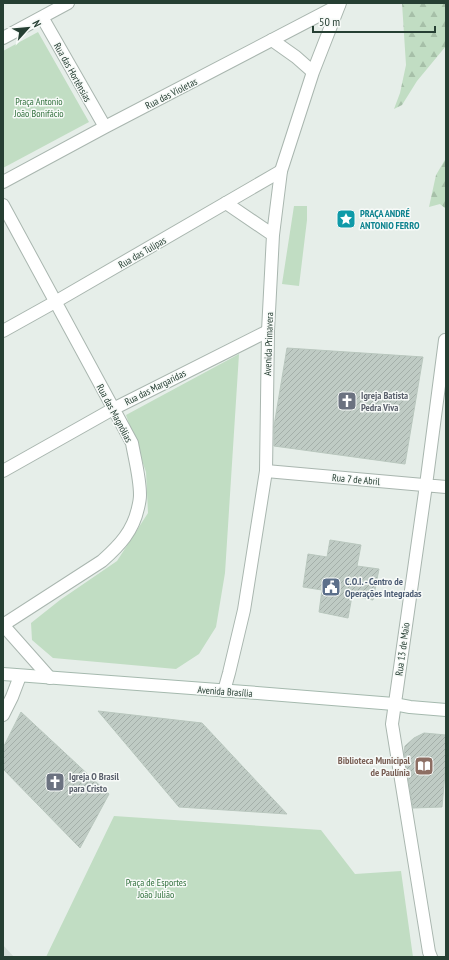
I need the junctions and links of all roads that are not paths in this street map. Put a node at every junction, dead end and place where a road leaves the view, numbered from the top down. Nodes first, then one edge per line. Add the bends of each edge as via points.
1 (68, 3) edge
2 (340, 4) edge
3 (42, 17) junction
4 (3, 38) edge
5 (272, 40) junction
6 (313, 72) junction
7 (104, 127) junction
8 (281, 171) junction
9 (3, 182) edge
10 (226, 203) junction
11 (3, 205) edge
12 (274, 235) junction
13 (56, 302) junction
14 (3, 331) edge
15 (268, 331) junction
16 (445, 340) dead end
17 (113, 409) junction
18 (3, 471) edge
19 (266, 471) junction
20 (426, 485) junction
21 (446, 487) edge
22 (3, 625) edge
23 (3, 674) edge
24 (20, 676) junction
25 (50, 678) junction
26 (224, 691) junction
27 (394, 704) junction
28 (446, 710) edge
29 (3, 715) edge
30 (431, 957) edge

1 - 3 street
2 - 5 street, Rua das Violetas
2 - 6 street, Avenida Primavera
3 - 4 street
3 - 7 street, Rua das Hortênsias
5 - 6 street
5 - 7 street, Rua das Violetas
6 - 8 street, Avenida Primavera
7 - 9 street, Rua das Violetas
8 - 10 street, Rua das Tulipas
8 - 12 street, Avenida Primavera
10 - 12 street
10 - 13 street, Rua das Tulipas
11 - 13 street, Rua das Magnólias
12 - 15 street, Avenida Primavera
13 - 14 street, Rua das Tulipas
13 - 17 street, Rua das Magnólias
15 - 17 street, Rua das Margaridas
15 - 19 street, Avenida Primavera
16 - 20 street, Rua 13 de Maio
17 - 18 street, Rua das Margaridas
17 - 22 street, Rua das Magnólias via 132,443 140,497 136,519 116,549 102,561
19 - 20 street, Rua 7 de Abril
19 - 26 street, Avenida Primavera via 244,610
20 - 21 street, Rua 7 de Abril
20 - 27 street, Rua 13 de Maio
22 - 25 street
23 - 24 street, Avenida Brasília
24 - 25 street, Avenida Brasília
24 - 29 street
25 - 26 street, Avenida Brasília
26 - 27 street, Avenida Brasília
27 - 28 street, Avenida Brasília
27 - 30 street, Rua 13 de Maio via 392,724

